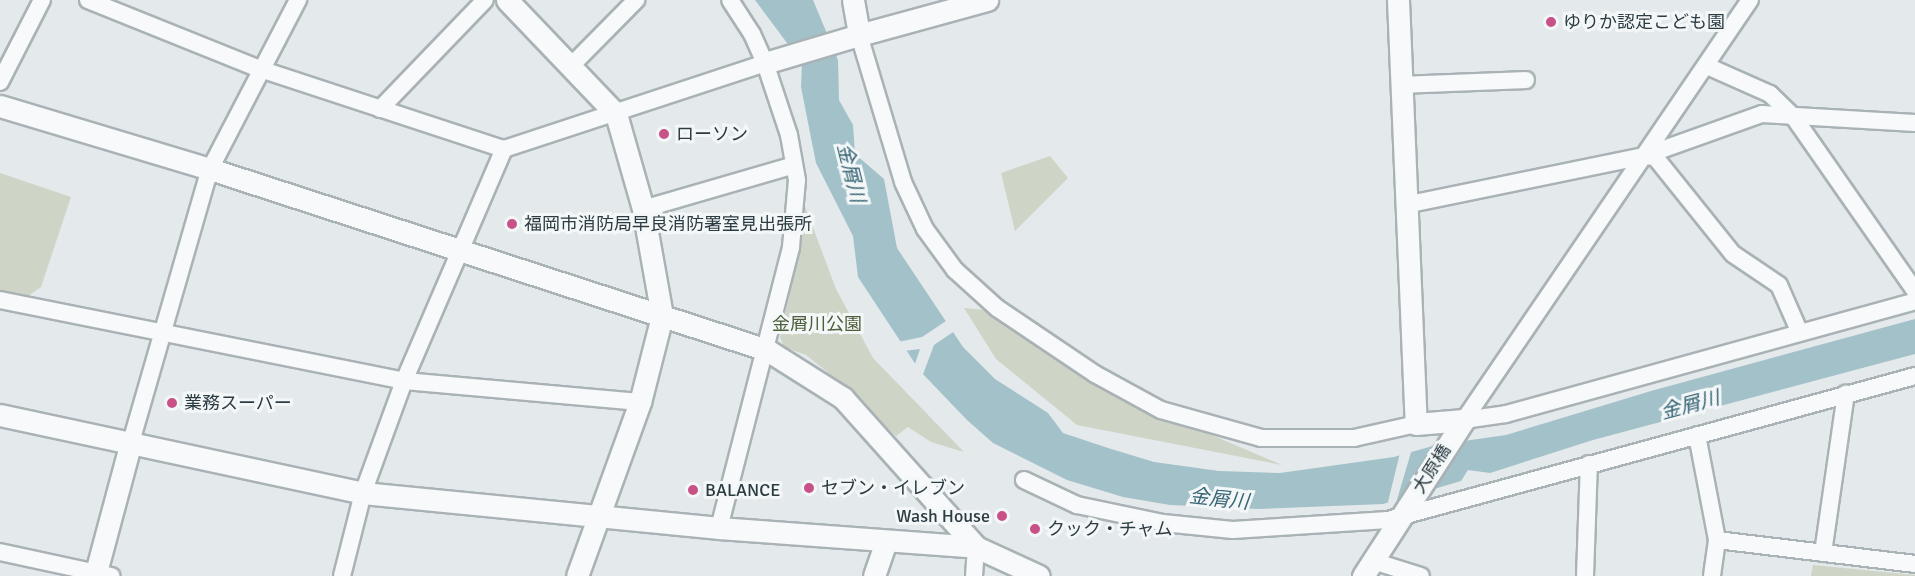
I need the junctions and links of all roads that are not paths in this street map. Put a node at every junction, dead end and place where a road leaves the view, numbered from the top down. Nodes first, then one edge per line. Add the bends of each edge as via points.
1 (42, 0) edge
2 (88, 0) edge
3 (298, 0) edge
4 (485, 0) edge
5 (507, 0) edge
6 (636, 0) edge
7 (730, 0) edge
8 (853, 0) edge
9 (987, 0) edge
10 (1398, 0) edge
11 (1750, 0) edge
12 (849, 37) junction
13 (765, 63) junction
14 (571, 66) junction
15 (1707, 66) junction
16 (260, 69) junction
17 (1526, 80) dead end
18 (0, 82) edge
19 (1401, 85) junction
20 (0, 106) edge
21 (380, 109) junction
22 (616, 114) junction
23 (1793, 116) junction
24 (1915, 123) edge
25 (504, 149) junction
26 (1644, 156) junction
27 (794, 165) junction
28 (210, 169) junction
29 (1405, 205) junction
30 (643, 209) junction
31 (459, 252) junction
32 (1915, 291) edge
33 (0, 300) edge
34 (1915, 301) edge
35 (662, 316) junction
36 (163, 333) junction
37 (1800, 333) junction
38 (767, 350) junction
39 (1915, 376) edge
40 (404, 381) junction
41 (1846, 394) junction
42 (640, 402) junction
43 (0, 415) edge
44 (1464, 420) junction
45 (1416, 424) junction
46 (1696, 435) junction
47 (132, 442) junction
48 (1589, 464) junction
49 (1024, 480) dead end
50 (363, 493) junction
51 (598, 514) junction
52 (1399, 519) junction
53 (719, 528) junction
54 (1717, 540) junction
55 (886, 542) junction
56 (976, 547) junction
57 (0, 552) edge
58 (1823, 553) junction
59 (1915, 564) edge
60 (1368, 568) edge
61 (101, 575) edge
62 (342, 576) edge
63 (577, 576) edge
64 (874, 576) edge
65 (974, 576) edge
66 (1039, 576) edge
67 (1421, 576) edge
68 (1585, 576) edge
69 (1712, 576) edge

1 - 18 street
2 - 16 street
3 - 16 street
4 - 21 street
5 - 14 street
6 - 14 street
7 - 13 street
8 - 12 street
9 - 12 street
10 - 19 street
11 - 15 street
12 - 13 street
12 - 45 street via 903,182 925,229 955,270 997,308 1095,374 1172,413 1261,438 1354,438
13 - 22 street
13 - 27 street via 789,135
14 - 22 street
15 - 23 street via 1770,94
15 - 26 street
16 - 21 street
16 - 28 street
17 - 19 street
19 - 29 street
20 - 28 street
21 - 25 street
22 - 25 street
22 - 30 street
23 - 24 street
23 - 26 street via 1762,114
23 - 32 street
25 - 31 street
26 - 29 street
26 - 37 street via 1655,157 1733,254 1779,285
26 - 44 street
27 - 30 street
27 - 38 street via 797,180 791,247
28 - 31 street
28 - 36 street
29 - 45 street
30 - 35 street
31 - 35 street
31 - 40 street
33 - 36 street
34 - 37 street
35 - 38 street
35 - 42 street
36 - 40 street
36 - 47 street
37 - 44 street via 1506,414
38 - 53 street
38 - 56 street via 843,398
39 - 41 street
40 - 42 street
40 - 50 street
41 - 46 street
41 - 58 street
42 - 51 street
43 - 47 street
44 - 45 street
44 - 52 street, 大原橋
46 - 48 street
46 - 54 street
47 - 50 street
47 - 61 street
48 - 52 street
48 - 68 street
49 - 52 street via 1077,505 1163,523 1233,530
50 - 51 street
50 - 62 street
51 - 53 street
51 - 63 street
52 - 60 street, 大原橋
53 - 55 street
54 - 58 street
54 - 69 street
55 - 56 street
55 - 64 street
56 - 65 street
56 - 66 street
57 - 61 street
58 - 59 street
60 - 67 street

